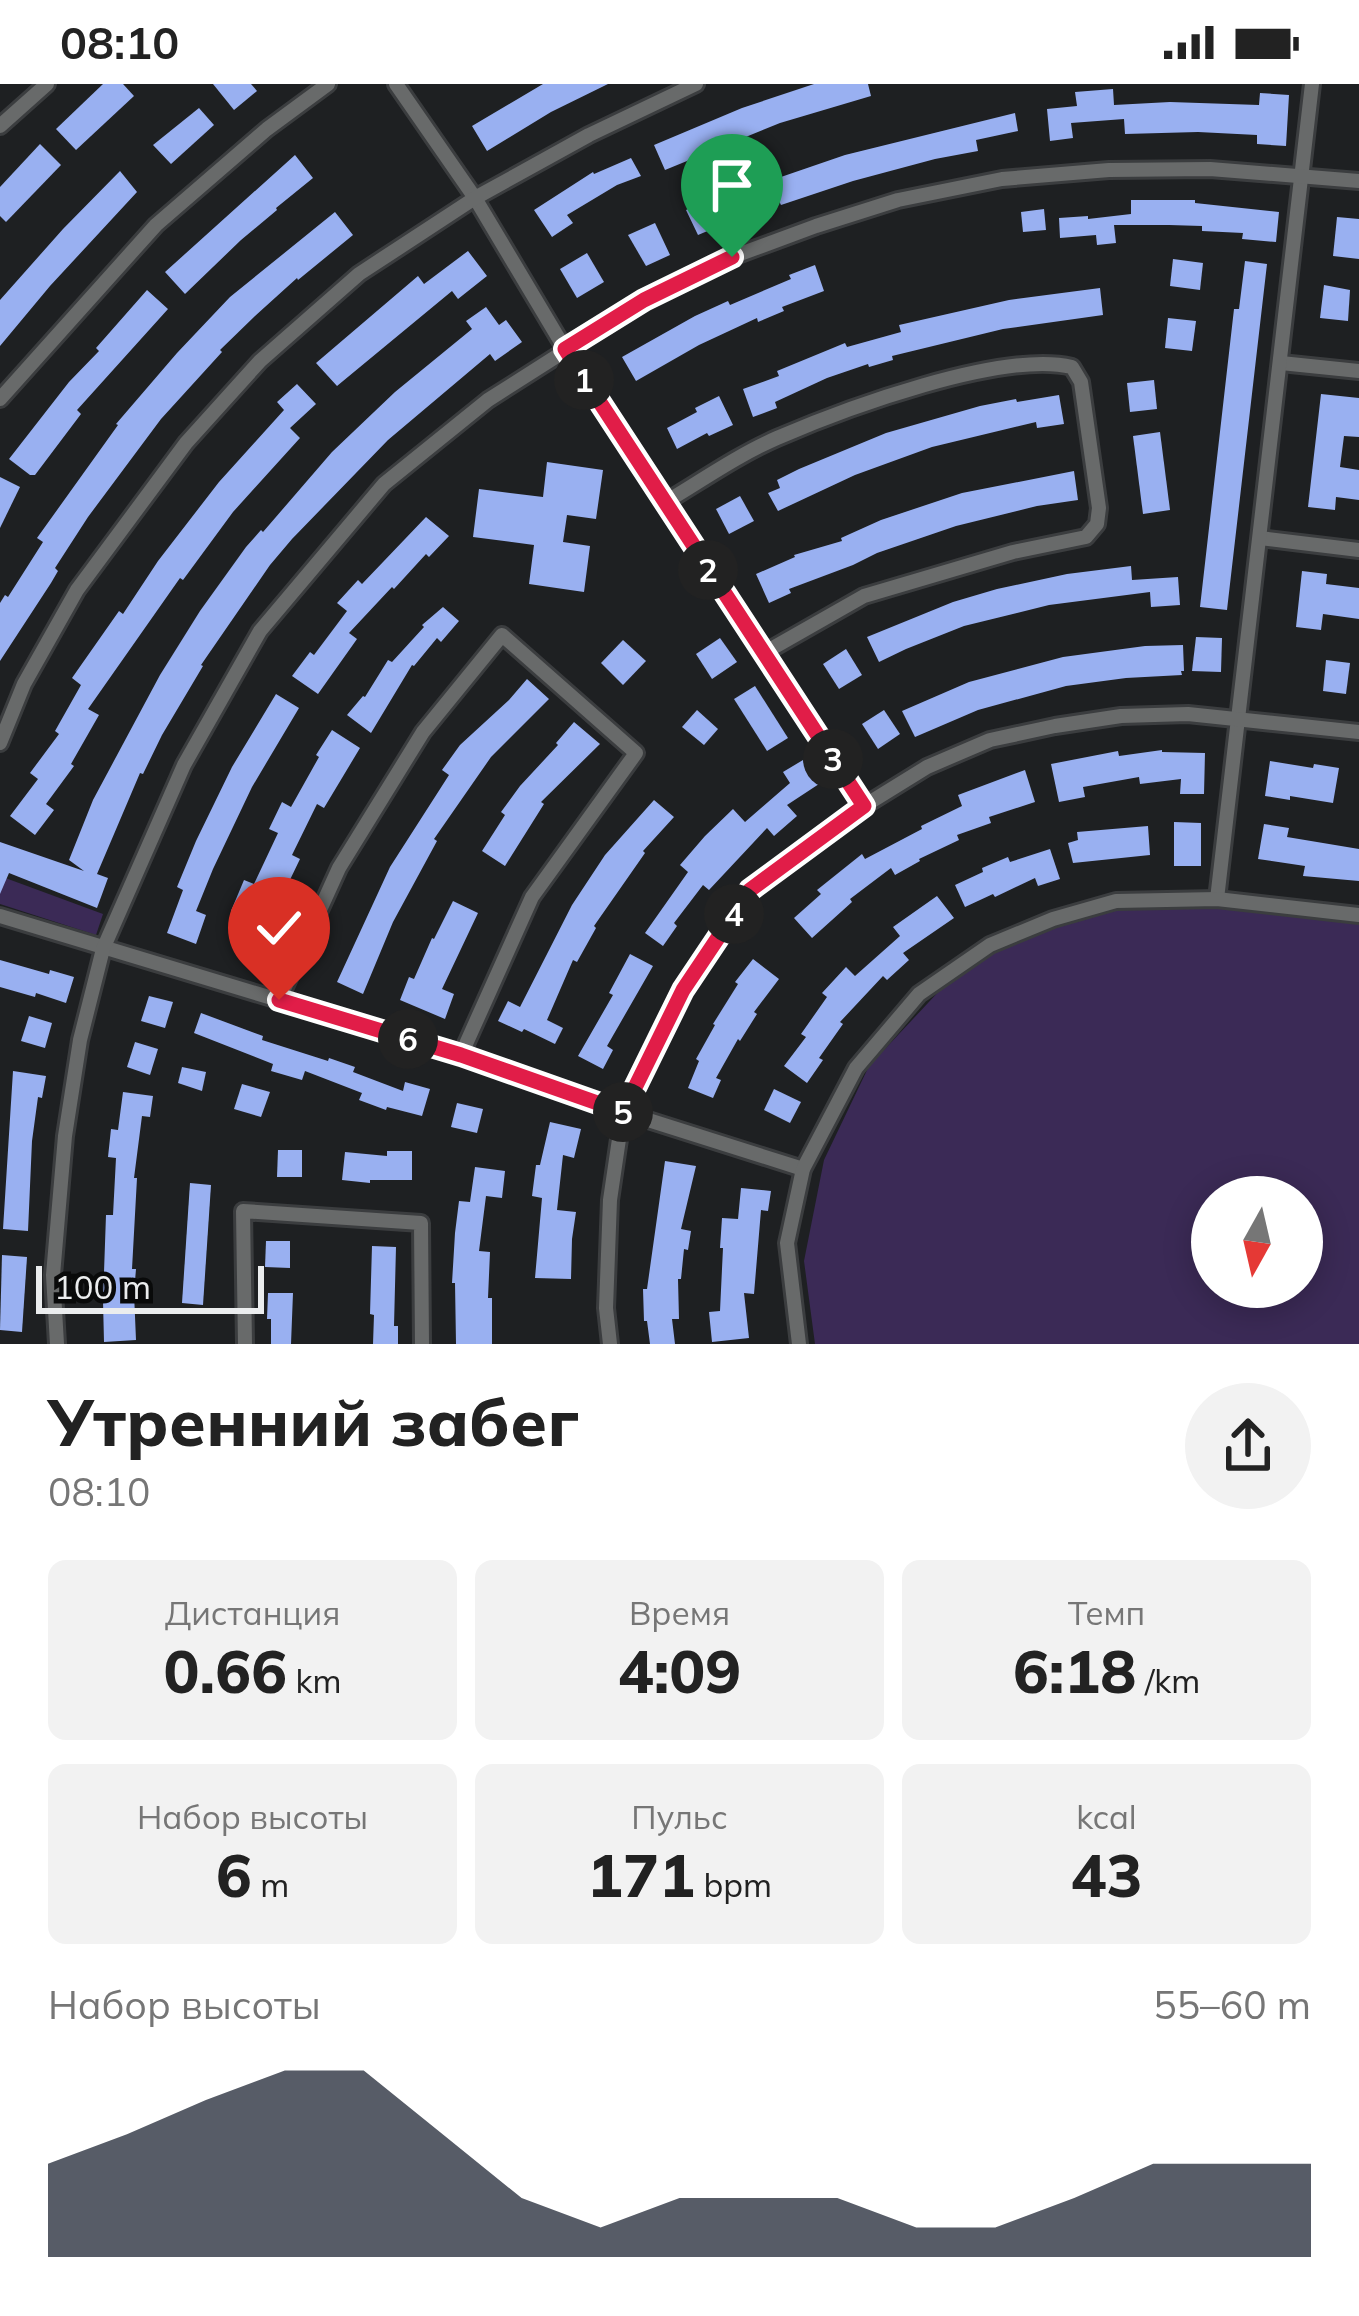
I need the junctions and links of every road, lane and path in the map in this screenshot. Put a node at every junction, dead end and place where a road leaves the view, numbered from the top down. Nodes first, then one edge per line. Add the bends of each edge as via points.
1 (47, 84) edge
2 (328, 84) edge
3 (396, 84) edge
4 (696, 84) edge
5 (1312, 84) edge
6 (0, 126) edge
7 (1300, 174) junction
8 (1359, 181) edge
9 (475, 198) junction
10 (565, 349) junction
11 (1282, 363) junction
12 (1359, 371) edge
13 (0, 398) edge
14 (664, 502) junction
15 (1260, 538) junction
16 (1359, 550) edge
17 (764, 653) junction
18 (1240, 717) junction
19 (1359, 731) edge
20 (0, 743) edge
21 (864, 806) junction
22 (1217, 899) junction
23 (1359, 915) edge
24 (0, 916) edge
25 (103, 949) junction
26 (279, 1000) junction
27 (461, 1055) junction
28 (623, 1112) junction
29 (803, 1169) junction
30 (57, 1344) edge
31 (245, 1344) edge
32 (422, 1344) edge
33 (610, 1344) edge
34 (799, 1344) edge

1 - 6 street
2 - 13 street via 156,225
3 - 9 street
4 - 9 street
5 - 7 street
7 - 8 street
7 - 10 street via 1109,170 1002,179 898,200 732,257
7 - 11 street
9 - 10 street
9 - 20 street via 359,274 260,361 186,442 77,590
10 - 14 street
10 - 25 street via 384,484 260,631 184,765
11 - 12 street
11 - 15 street
14 - 17 street
14 - 17 street via 773,440 858,406 952,377 1050,362 1072,367 1081,382 1099,508 1085,537 865,596
15 - 16 street
15 - 18 street
17 - 21 street
18 - 19 street
18 - 21 street via 1121,716 991,740
18 - 22 street
21 - 28 street via 750,890 683,990
22 - 23 street
22 - 29 street via 1116,901 990,945 919,994 856,1068
24 - 25 street
25 - 26 street
25 - 30 street via 65,1136 53,1276
26 - 27 street
26 - 27 street via 339,868 423,732 502,635 636,753 532,897
27 - 28 street
28 - 29 street
28 - 33 street via 610,1200
29 - 34 street via 787,1243
31 - 32 street via 243,1211 422,1223

